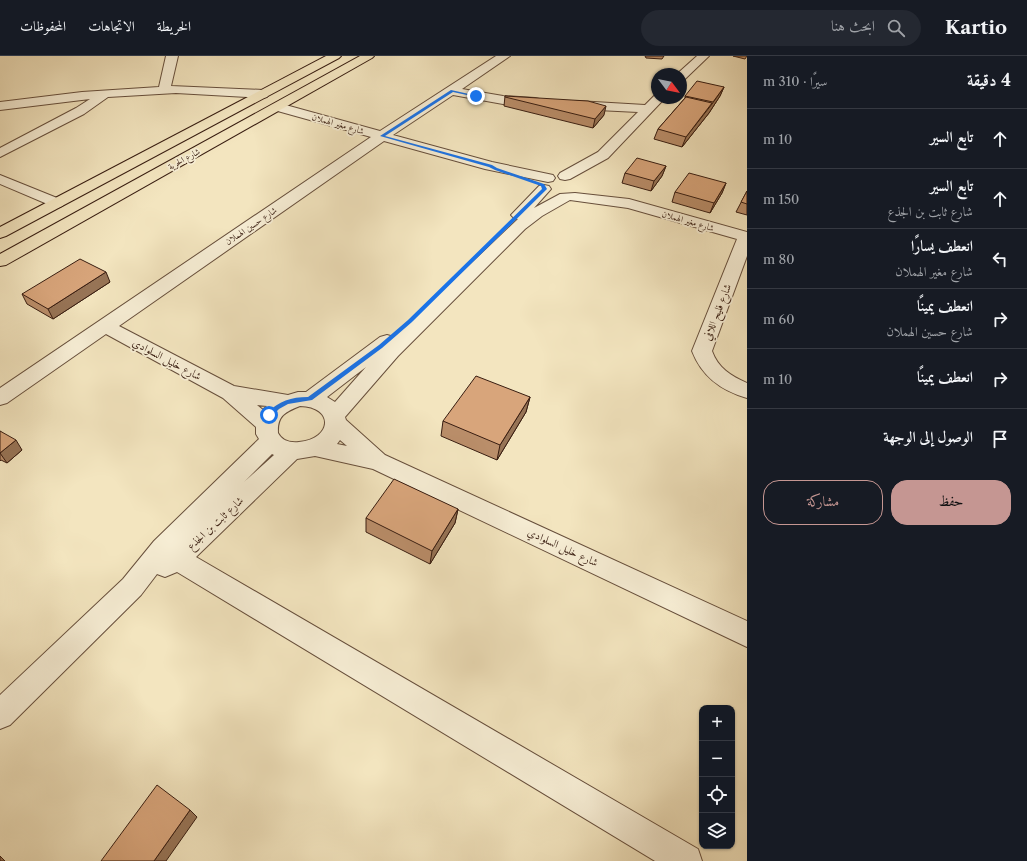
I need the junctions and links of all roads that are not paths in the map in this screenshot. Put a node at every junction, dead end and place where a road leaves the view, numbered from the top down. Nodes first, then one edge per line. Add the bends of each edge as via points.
1 (172, 56) edge
2 (335, 56) edge
3 (368, 56) edge
4 (504, 56) edge
5 (703, 56) edge
6 (687, 71) edge
7 (164, 90) junction
8 (452, 91) junction
9 (105, 94) junction
10 (263, 94) junction
11 (545, 103) edge
12 (567, 104) edge
13 (653, 104) edge
14 (0, 106) edge
15 (278, 107) junction
16 (648, 109) junction
17 (382, 136) junction
18 (0, 153) edge
19 (603, 155) junction
20 (565, 176) junction
21 (0, 179) edge
22 (545, 184) junction
23 (580, 187) junction
24 (57, 203) junction
25 (0, 233) edge
26 (747, 237) edge
27 (0, 261) edge
28 (105, 326) junction
29 (747, 391) edge
30 (230, 393) junction
31 (0, 398) edge
32 (310, 399) junction
33 (286, 402) junction
34 (336, 420) junction
35 (276, 439) junction
36 (316, 448) junction
37 (378, 461) junction
38 (170, 554) junction
39 (747, 634) edge
40 (0, 715) edge
41 (686, 861) edge

1 - 7 street
2 - 10 highway, شارع الحرية
3 - 15 highway, شارع الحرية
4 - 8 street, شارع حسين الهملان
5 - 6 street
7 - 9 street
7 - 10 street
8 - 11 street via 503,100
8 - 17 street, شارع حسين الهملان
9 - 14 street
9 - 18 street via 80,111
10 - 24 highway, شارع الحرية
12 - 16 street
13 - 16 street
15 - 17 street, شارع مغير الهملان
15 - 27 highway, شارع الحرية
16 - 19 street
17 - 22 street, شارع مغير الهملان
17 - 28 street, شارع حسين الهملان
19 - 20 street
19 - 23 street via 598,166
20 - 22 street via 555,176
20 - 23 street via 574,178
21 - 24 street
22 - 23 street, شارع مغير الهملان via 555,195
22 - 32 street via 410,321 380,347
23 - 26 street, شارع مغير الهملان via 629,204
23 - 34 street via 519,226 391,351
24 - 25 highway, شارع الحرية
26 - 29 street, شارع فليح اللافي via 702,351 705,360 720,378
28 - 30 street, شارع خليل السلوادي
28 - 31 street, شارع حسين الهملان
30 - 33 street, شارع خليل السلوادي
30 - 35 street, شارع خليل السلوادي
32 - 33 street
32 - 34 street via 329,408
33 - 35 street via 276,407 269,415
34 - 36 street via 333,434 327,442
34 - 37 street, شارع خليل السلوادي
35 - 36 street via 304,451
35 - 38 street, شارع ثابت بن الجذع
36 - 37 street, شارع خليل السلوادي
37 - 39 street, شارع خليل السلوادي
38 - 40 street, شارع ثابت بن الجذع via 132,587
38 - 41 street

